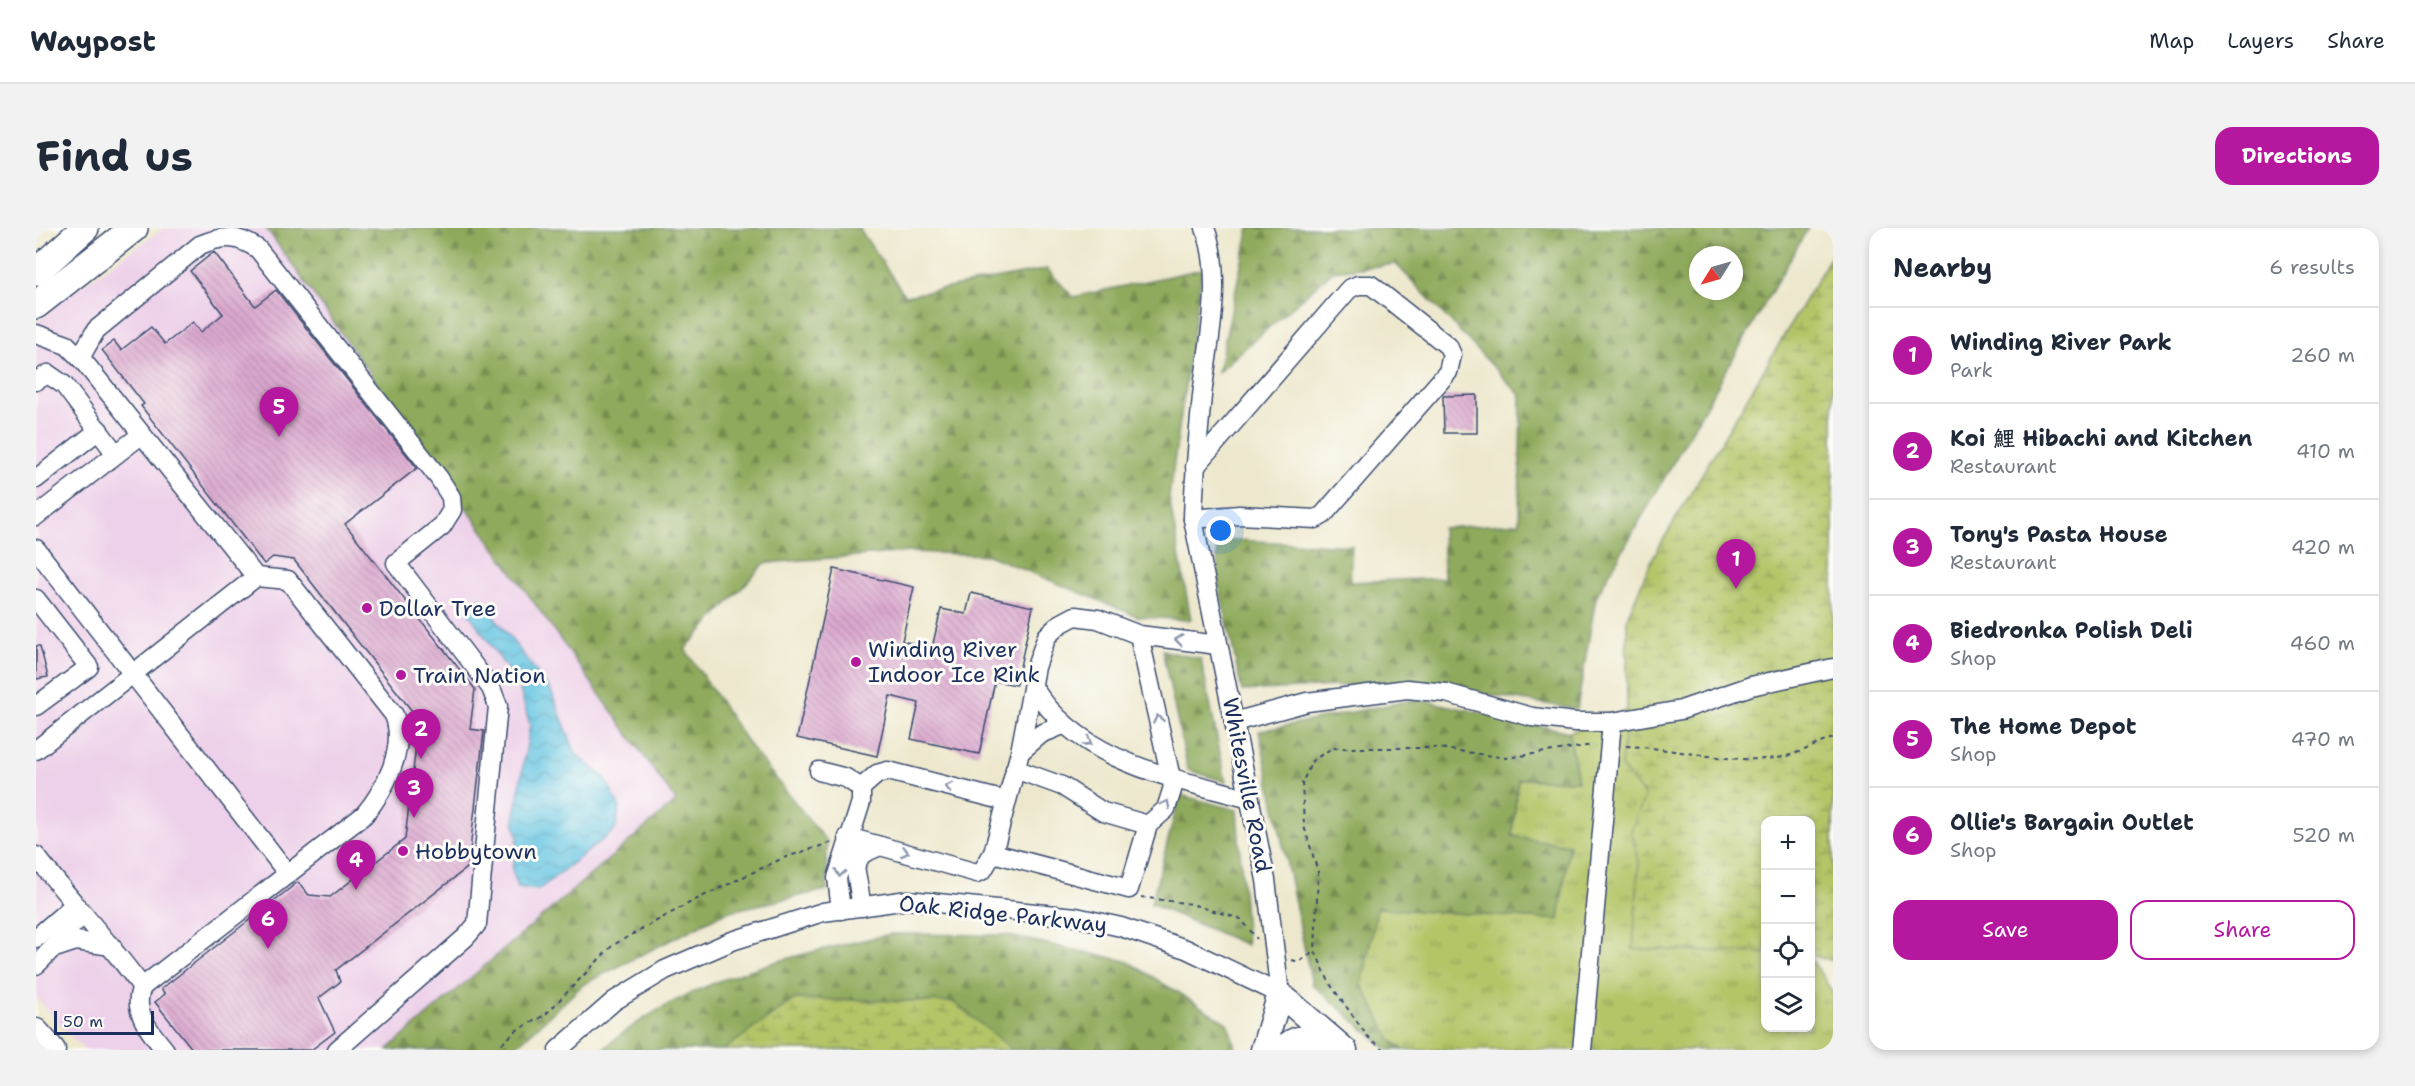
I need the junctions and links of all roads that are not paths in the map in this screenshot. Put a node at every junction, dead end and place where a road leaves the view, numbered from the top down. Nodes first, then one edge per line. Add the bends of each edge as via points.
1 (85, 228) edge
2 (121, 228) edge
3 (134, 228) edge
4 (1205, 228) edge
5 (46, 279) edge
6 (36, 305) edge
7 (36, 334) edge
8 (80, 358) junction
9 (36, 381) edge
10 (99, 430) junction
11 (141, 435) junction
12 (116, 454) junction
13 (1195, 467) junction
14 (36, 479) edge
15 (36, 516) edge
16 (1192, 519) junction
17 (36, 549) edge
18 (256, 577) junction
19 (36, 599) edge
20 (1139, 635) junction
21 (1218, 645) junction
22 (1833, 668) edge
23 (134, 674) junction
24 (1033, 687) junction
25 (36, 706) edge
26 (1234, 722) junction
27 (1612, 722) junction
28 (1063, 725) junction
29 (38, 742) edge
30 (1018, 760) junction
31 (819, 771) dead end
32 (1169, 777) junction
33 (861, 788) junction
34 (1250, 799) junction
35 (1006, 801) junction
36 (1148, 825) junction
37 (848, 837) junction
38 (880, 846) junction
39 (993, 853) junction
40 (36, 855) edge
41 (288, 874) junction
42 (862, 907) junction
43 (78, 910) junction
44 (841, 910) junction
45 (36, 938) edge
46 (112, 946) junction
47 (55, 948) junction
48 (36, 965) edge
49 (142, 987) junction
50 (1280, 994) junction
51 (36, 1031) edge
52 (1340, 1046) edge
53 (53, 1050) edge
54 (165, 1050) edge
55 (337, 1050) edge
56 (558, 1050) edge
57 (1263, 1050) edge
58 (1282, 1050) edge
59 (1582, 1050) edge

1 - 5 highway
2 - 5 main road
3 - 5 highway
4 - 13 street, Whitesville Road via 1212,248 1213,305
5 - 6 highway
7 - 8 street via 67,345
8 - 11 street
8 - 55 street via 96,330 200,245 219,237 247,242 266,258 451,497 452,510 442,526 396,563 491,688 498,706 477,924
9 - 10 street via 48,374 56,377
10 - 12 street
10 - 14 street
11 - 12 street
11 - 18 street
12 - 15 street
13 - 16 street, Whitesville Road
13 - 16 street via 1349,289 1371,285 1448,346 1452,355 1448,372 1323,515 1316,519 1239,515
16 - 21 street, Whitesville Road
17 - 23 street
18 - 23 street
18 - 41 street via 288,580 394,715 398,726 393,766 380,796 364,815
19 - 25 street via 89,667
21 -> 20 street
20 - 24 street via 1098,619 1075,616 1047,636
32 -> 20 street
21 - 26 street, Whitesville Road
22 - 27 street via 1751,686 1681,710
23 - 29 street
23 - 41 street
24 - 28 street
24 - 30 street
26 - 27 street via 1307,702 1407,689 1446,693 1532,717
26 - 34 street, Whitesville Road
27 - 59 street
28 - 30 street via 1032,740
28 -> 32 street via 1101,751
30 - 35 street
30 - 36 street via 1103,812
31 - 33 street via 846,778
32 - 34 street
36 -> 32 street via 1166,809 1173,787
35 -> 33 street via 888,771 877,774
33 - 37 street via 861,802
34 - 50 street, Whitesville Road via 1266,880
35 - 39 street
36 - 39 street via 1129,889
37 - 38 street
37 -> 44 street via 837,878
38 -> 39 street via 977,873 988,865
38 - 42 street via 862,854 855,866
40 - 43 street
41 - 49 street
42 - 44 street, Oak Ridge Parkway
42 - 50 street, Oak Ridge Parkway via 908,900 1110,924 1186,949
43 - 45 street
43 - 46 street
43 - 47 street
44 - 56 street, Oak Ridge Parkway via 823,912 732,941 665,970 614,1000
46 - 47 street via 76,941
46 - 49 street
47 - 48 street
49 - 54 street via 137,998 138,1011
50 - 52 main road, Oak Ridge Parkway
50 - 57 main road, Whitesville Road
51 - 53 main road
52 - 58 main road via 1304,1036 1292,1040

